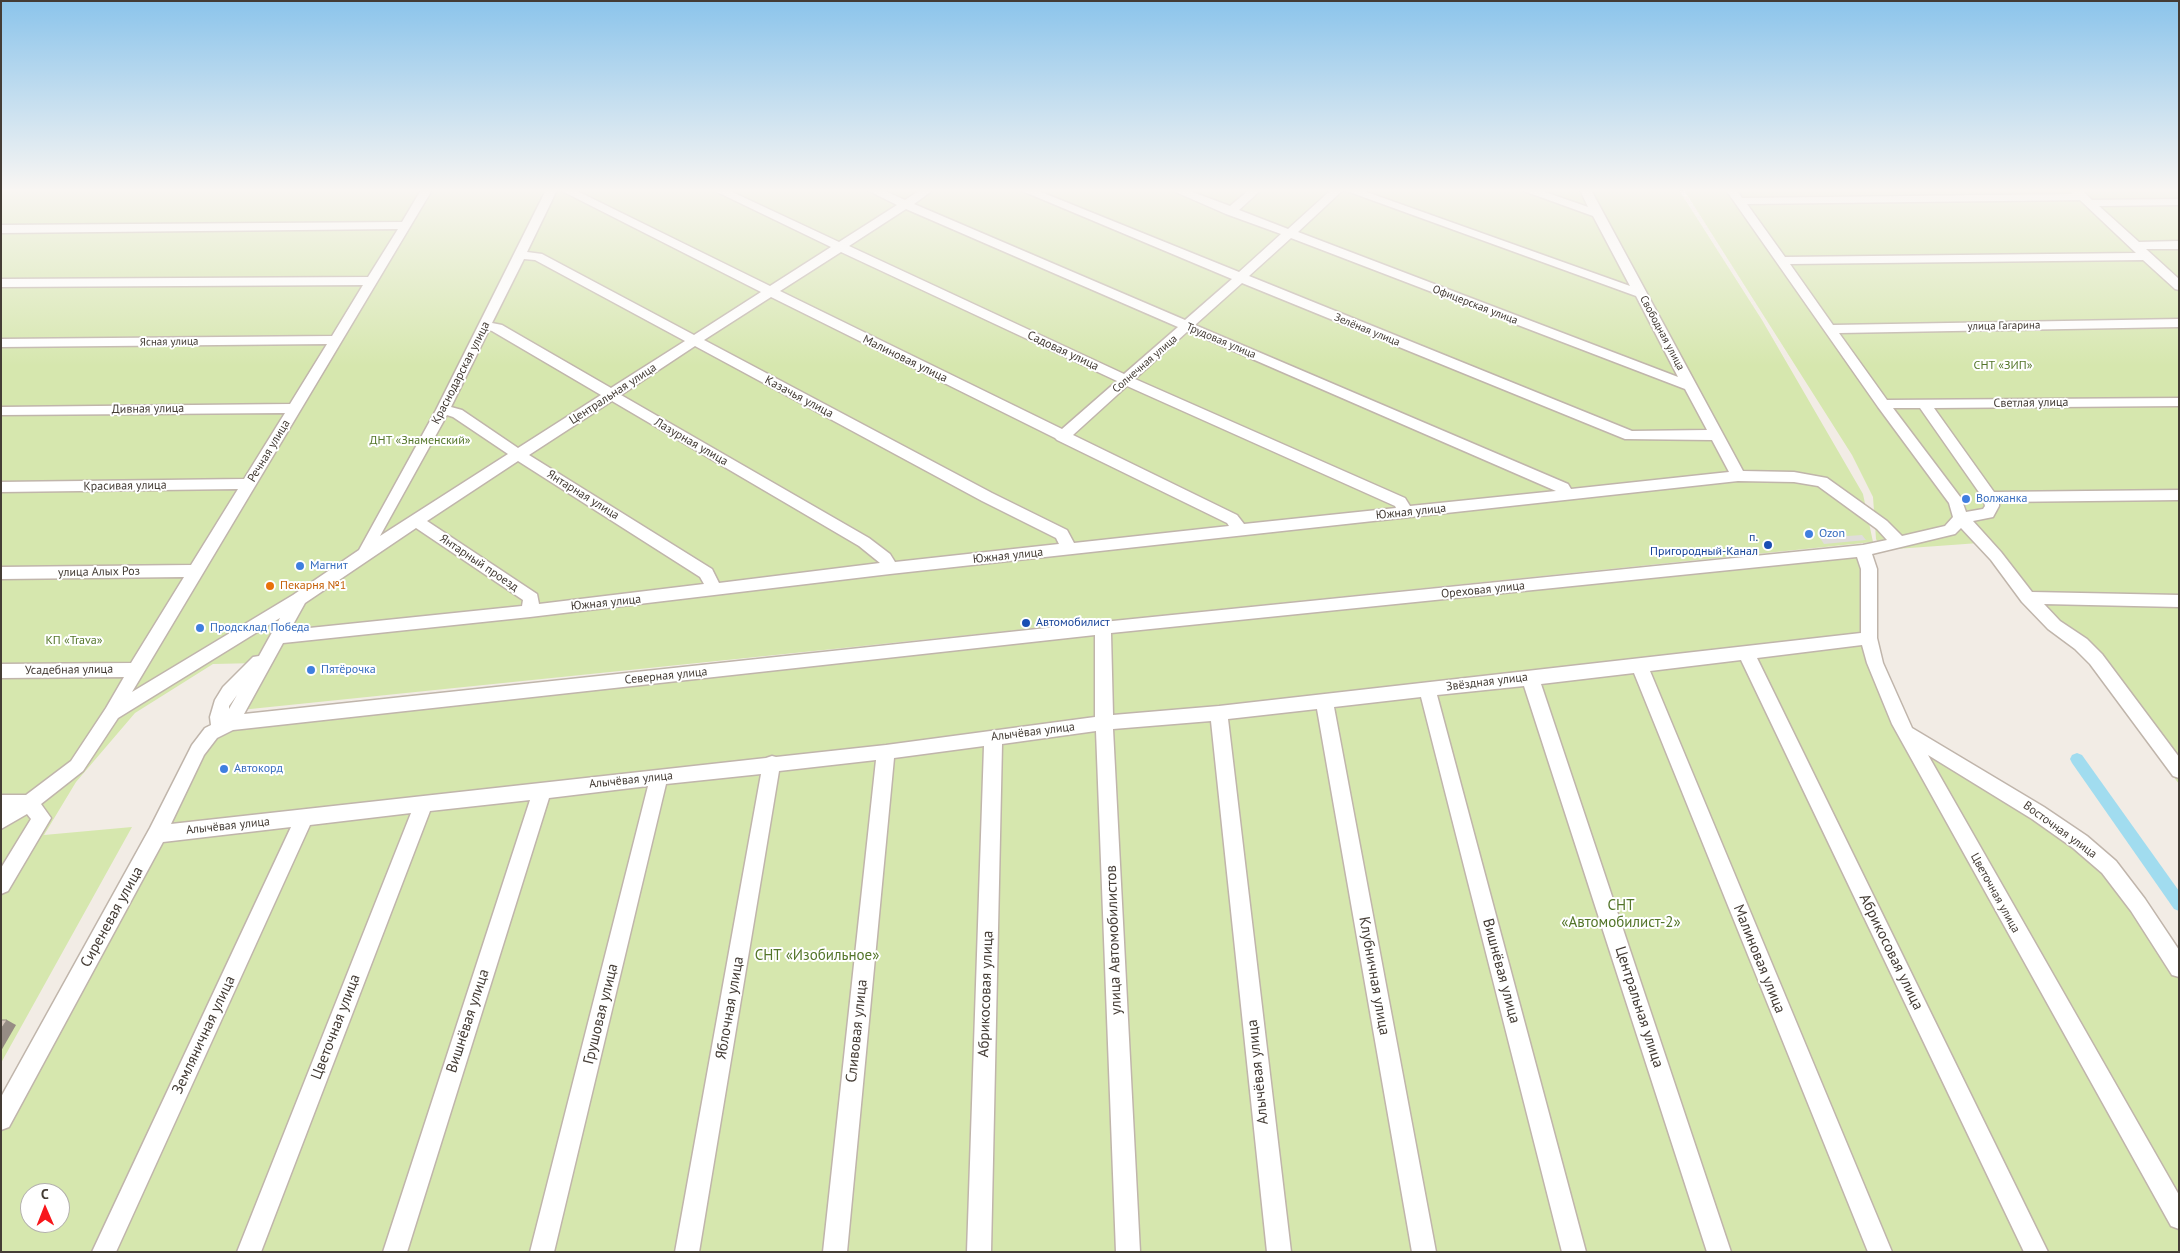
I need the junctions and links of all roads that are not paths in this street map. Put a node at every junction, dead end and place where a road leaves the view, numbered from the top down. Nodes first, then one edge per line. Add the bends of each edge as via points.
1 (393, 248) edge
2 (523, 248) edge
3 (683, 248) edge
4 (839, 248) edge
5 (844, 248) edge
6 (1007, 248) edge
7 (1167, 248) edge
8 (1274, 248) edge
9 (1327, 248) edge
10 (1513, 248) edge
11 (1617, 248) edge
12 (1772, 248) edge
13 (2137, 248) edge
14 (520, 255) junction
15 (2146, 256) junction
16 (1781, 261) junction
17 (1241, 279) junction
18 (373, 281) junction
19 (1, 283) edge
20 (2179, 286) edge
21 (770, 292) junction
22 (1641, 294) junction
23 (2179, 323) edge
24 (485, 325) junction
25 (1187, 327) junction
26 (1830, 329) junction
27 (337, 340) junction
28 (695, 341) junction
29 (1, 343) edge
30 (1126, 380) junction
31 (1690, 386) junction
32 (612, 396) junction
33 (2179, 402) edge
34 (1883, 404) junction
35 (1924, 404) junction
36 (295, 408) junction
37 (442, 410) junction
38 (1, 411) edge
39 (1716, 435) junction
40 (1062, 437) junction
41 (520, 454) junction
42 (1738, 476) junction
43 (249, 484) junction
44 (1, 487) edge
45 (1567, 494) junction
46 (2179, 495) edge
47 (1990, 497) junction
48 (1406, 512) junction
49 (1961, 518) junction
50 (417, 521) junction
51 (1241, 531) junction
52 (1899, 543) junction
53 (1069, 549) junction
54 (1863, 551) junction
55 (366, 553) junction
56 (890, 568) junction
57 (197, 571) junction
58 (1, 573) edge
59 (715, 590) junction
60 (2028, 598) junction
61 (299, 599) junction
62 (2179, 601) edge
63 (530, 611) junction
64 (1103, 628) junction
65 (279, 637) junction
66 (1869, 638) junction
67 (270, 652) junction
68 (1746, 653) junction
69 (1639, 666) junction
70 (136, 670) junction
71 (1, 671) edge
72 (1530, 677) junction
73 (1428, 689) junction
74 (248, 690) junction
75 (1324, 700) junction
76 (1218, 713) junction
77 (112, 714) junction
78 (258, 718) junction
79 (1104, 723) junction
80 (225, 725) junction
81 (1904, 731) junction
82 (993, 737) junction
83 (886, 752) junction
84 (772, 764) junction
85 (2179, 771) edge
86 (659, 777) junction
87 (542, 790) junction
88 (424, 802) junction
89 (1, 803) edge
90 (29, 803) junction
91 (304, 818) junction
92 (1, 821) edge
93 (157, 834) junction
94 (1, 885) edge
95 (2179, 968) edge
96 (1, 1119) edge
97 (2179, 1218) edge
98 (104, 1252) edge
99 (249, 1252) edge
100 (395, 1252) edge
101 (542, 1252) edge
102 (687, 1252) edge
103 (834, 1252) edge
104 (979, 1252) edge
105 (1128, 1252) edge
106 (1278, 1252) edge
107 (1424, 1252) edge
108 (1574, 1252) edge
109 (1719, 1252) edge
110 (1880, 1252) edge
111 (2036, 1252) edge

1 - 18 street, Речная улица
2 - 14 street, Краснодарская улица
3 - 21 street, Малиновая улица
4 - 21 street, Центральная улица
5 - 30 street, Садовая улица
6 - 25 street, Трудовая улица
7 - 17 street, Зелёная улица
8 - 17 street, Солнечная улица
9 - 31 street, Офицерская улица
10 - 22 street
11 - 22 street, Свободная улица
12 - 16 street
13 - 15 street
14 - 24 street, Краснодарская улица
14 - 28 street, Казачья улица via 538,257
15 - 16 street
15 - 20 street
16 - 26 street
17 - 25 street, Солнечная улица
17 - 39 street, Зелёная улица via 1630,436
18 - 19 street
18 - 27 street, Речная улица
21 - 28 street, Центральная улица
21 - 40 street, Малиновая улица
22 - 31 street, Свободная улица
23 - 26 street, улица Гагарина
24 - 32 street, Лазурная улица via 497,328
24 - 37 street, Краснодарская улица
25 - 30 street, Солнечная улица
25 - 45 street, Трудовая улица via 1563,488
26 - 34 street
27 - 29 street, Ясная улица
27 - 36 street, Речная улица
28 - 32 street, Центральная улица
28 - 53 street, Казачья улица via 1062,534
30 - 40 street, Солнечная улица
30 - 48 street, Садовая улица via 1400,502
31 - 39 street, Свободная улица
32 - 41 street, Центральная улица
32 - 56 street, Лазурная улица via 864,542 885,558
33 - 35 street, Светлая улица
34 - 35 street, Светлая улица
34 - 49 street via 1956,502
35 - 47 street
36 - 38 street, Дивная улица
36 - 43 street, Речная улица
37 - 41 street, Янтарная улица via 457,413
37 - 55 street, Краснодарская улица
39 - 42 street, Свободная улица
40 - 51 street, Малиновая улица via 1232,519
41 - 50 street, Центральная улица
41 - 59 street, Янтарная улица via 706,573
42 - 45 street, Южная улица
42 - 52 street, Южная улица via 1822,482 1882,525
43 - 44 street, Красивая улица
43 - 57 street, Речная улица
45 - 48 street, Южная улица
46 - 47 street
47 - 49 street via 1992,506 1988,513
48 - 51 street, Южная улица
49 - 52 street, Ореховая улица via 1950,530
49 - 60 street
50 - 55 street, Центральная улица
50 - 63 street, Янтарный проезд via 531,598
51 - 53 street, Южная улица
52 - 54 street, Ореховая улица
53 - 56 street, Южная улица
54 - 64 street, Ореховая улица
54 - 66 street, Цветочная улица via 1869,569
55 - 61 street, Центральная улица
56 - 59 street, Южная улица
57 - 58 street, улица Алых Роз
57 - 70 street, Речная улица
59 - 63 street, Южная улица
60 - 62 street
60 - 85 street via 2054,626 2081,644 2096,659
61 - 65 street
61 - 77 street, Центральная улица
63 - 65 street, Южная улица
64 - 78 street, Северная улица
64 - 79 street, улица Автомобилистов
65 - 67 street
66 - 68 street, Звёздная улица
66 - 81 street, Цветочная улица via 1886,692
67 - 74 street, Сиреневая улица
67 - 80 street via 221,704 219,717
68 - 69 street, Звёздная улица
68 - 111 street, Абрикосовая улица
69 - 72 street, Звёздная улица
69 - 110 street, Малиновая улица
70 - 71 street, Усадебная улица
70 - 77 street, Речная улица
72 - 73 street, Звёздная улица
72 - 109 street, Центральная улица
73 - 75 street, Звёздная улица
73 - 108 street, Вишнёвая улица
74 - 78 street
74 - 80 street, Сиреневая улица
75 - 76 street, Звёздная улица
75 - 107 street, Клубничная улица
76 - 79 street, Звёздная улица
76 - 106 street, Алычёвая улица
77 - 90 street, Речная улица via 76,766
78 - 80 street, Северная улица
79 - 82 street, Алычёвая улица
79 - 105 street, улица Автомобилистов
80 - 93 street, Сиреневая улица via 211,733 198,750
81 - 95 street, Восточная улица via 2080,842 2109,867
81 - 97 street, Цветочная улица
82 - 83 street, Алычёвая улица
82 - 104 street, Абрикосовая улица
83 - 84 street, Алычёвая улица
83 - 103 street, Сливовая улица
84 - 86 street, Алычёвая улица
84 - 102 street, Яблочная улица
86 - 87 street, Алычёвая улица
86 - 101 street, Грушовая улица
87 - 88 street, Алычёвая улица
87 - 100 street, Вишнёвая улица
88 - 91 street, Алычёвая улица
88 - 99 street, Цветочная улица
89 - 90 street
90 - 92 street, Речная улица
90 - 94 street via 42,818
91 - 93 street, Алычёвая улица
91 - 98 street, Земляничная улица
93 - 96 street, Сиреневая улица

